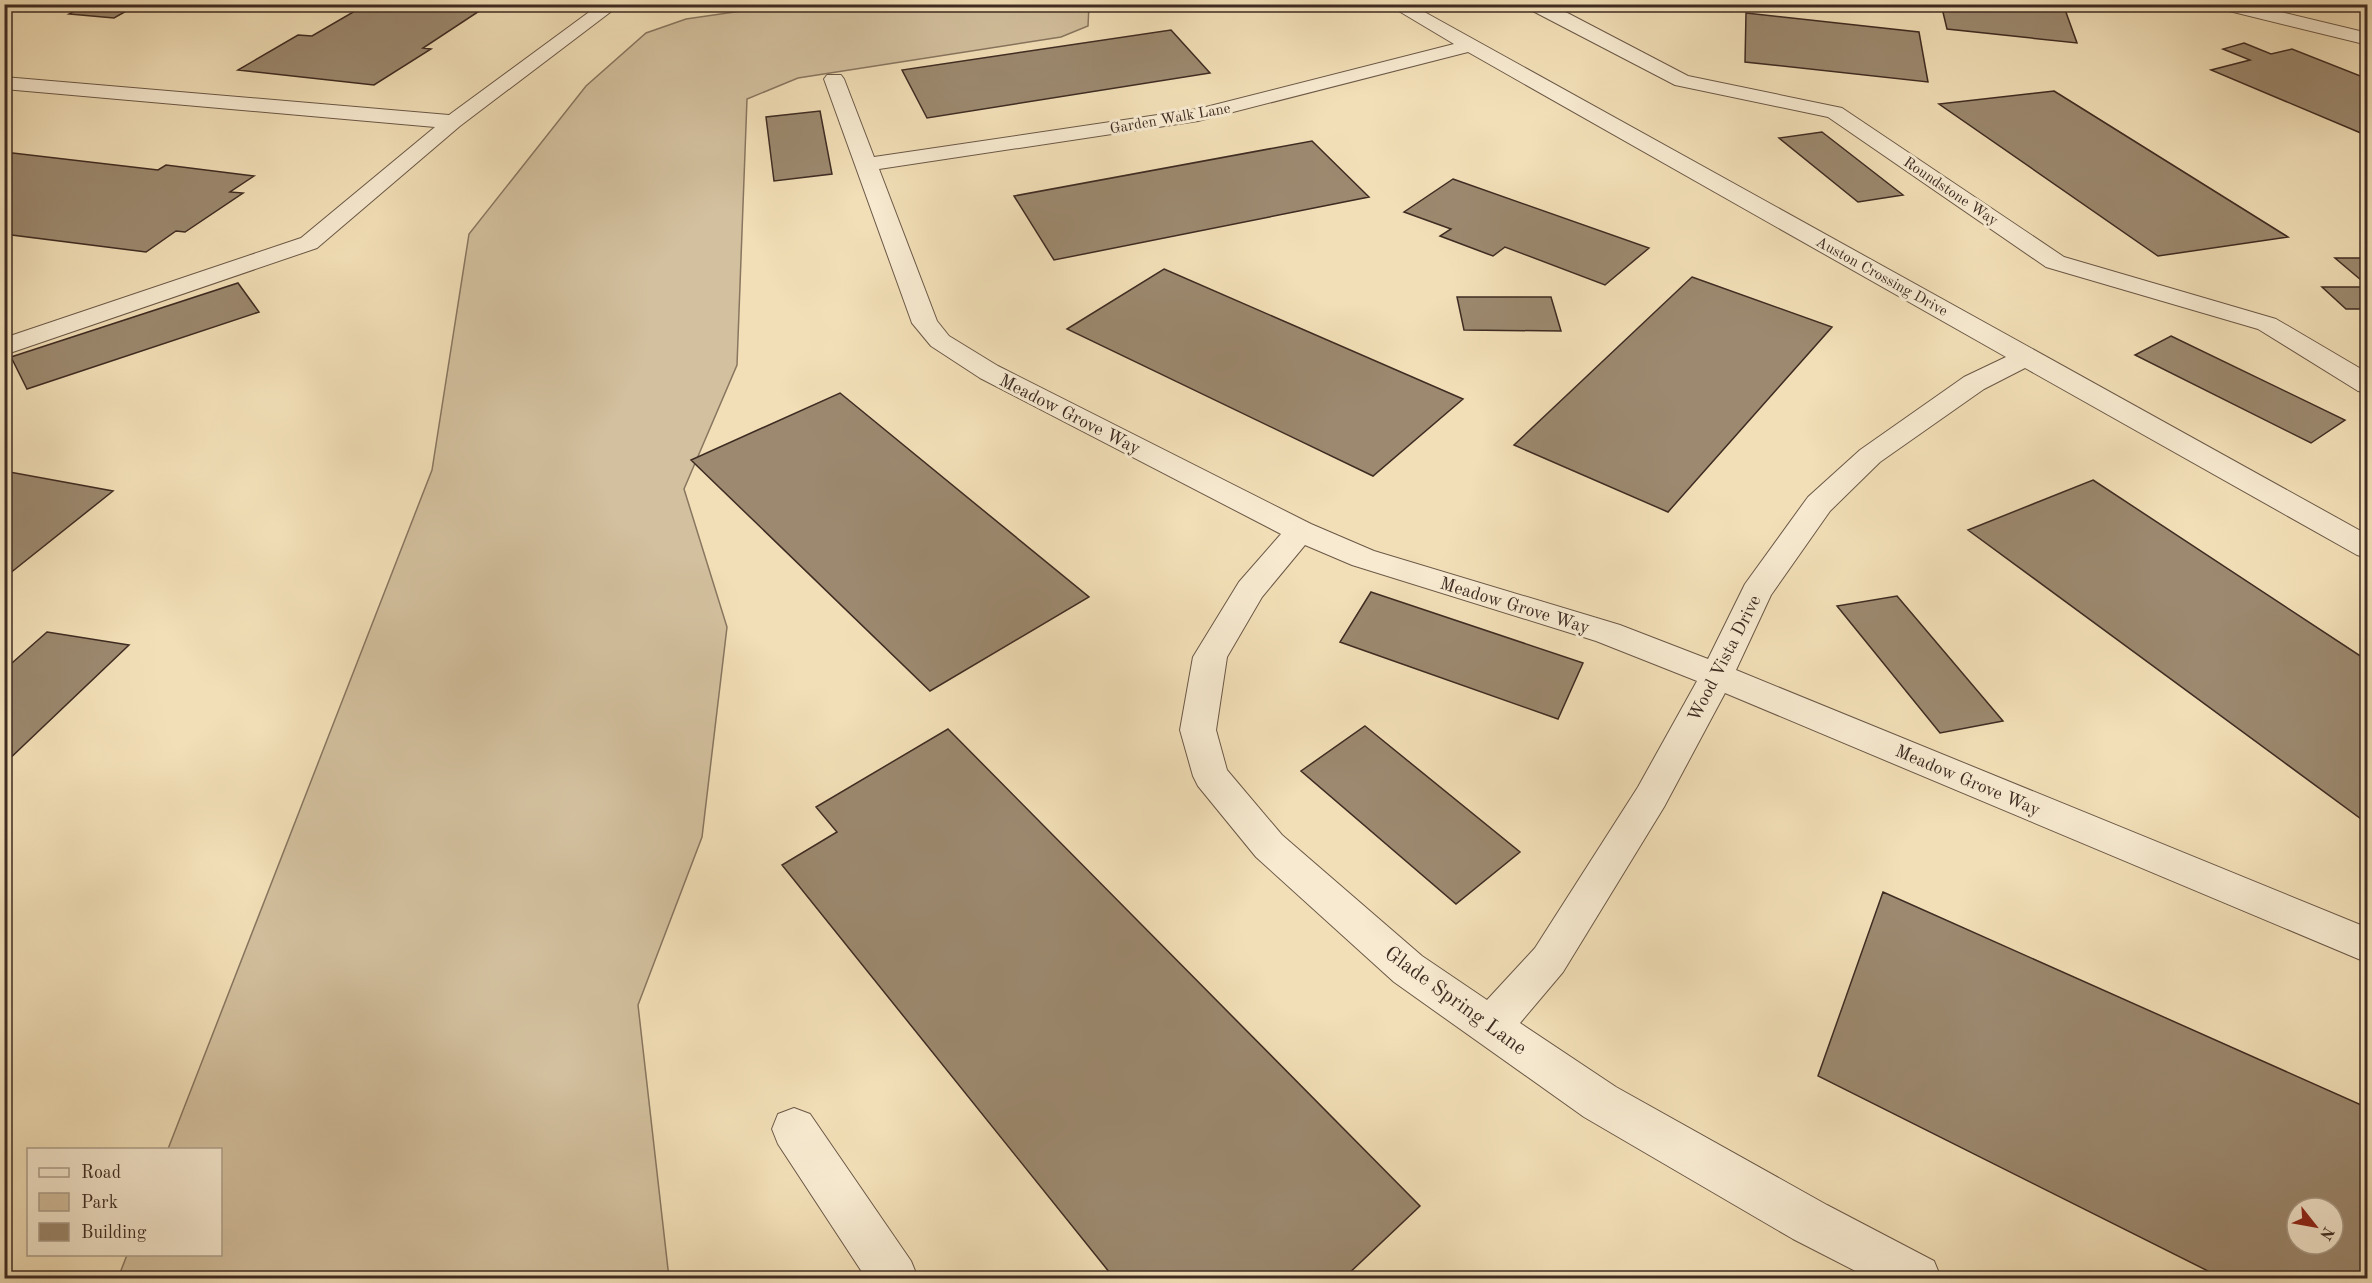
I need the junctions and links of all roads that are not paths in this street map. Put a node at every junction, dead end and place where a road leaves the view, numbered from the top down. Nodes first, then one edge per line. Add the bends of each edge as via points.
1 (612, 4) edge
2 (1396, 4) edge
3 (1533, 4) edge
4 (2223, 4) edge
5 (2367, 39) edge
6 (1470, 46) junction
7 (834, 79) dead end
8 (4, 83) edge
9 (453, 122) junction
10 (865, 165) junction
11 (4, 347) edge
12 (2026, 357) junction
13 (2367, 385) edge
14 (1300, 531) junction
15 (2367, 548) edge
16 (1717, 676) junction
17 (2367, 946) edge
18 (1491, 1026) junction
19 (794, 1130) dead end
20 (894, 1278) edge
21 (1917, 1278) edge

1 - 9 street
2 - 6 street, Auston Crossing Drive
3 - 13 street, Roundstone Way via 1682,81 1835,112 2055,262 2267,324
4 - 5 street
6 - 10 street, Garden Walk Lane via 1198,115
6 - 12 street, Auston Crossing Drive
7 - 10 street, Meadow Grove Way
8 - 9 street
9 - 11 street via 309,243
10 - 14 street, Meadow Grove Way via 925,323 940,341 988,372
12 - 15 street, Auston Crossing Drive
12 - 16 street, Wood Vista Drive via 1964,389 1870,456 1819,504 1756,592
14 - 16 street, Meadow Grove Way via 1363,558 1608,633
14 - 18 street, Glade Spring Lane via 1250,590 1210,657 1198,730 1211,776 1269,846 1408,969
16 - 17 street, Meadow Grove Way
16 - 18 street, Wood Vista Drive via 1651,797 1549,960
18 - 21 street, Glade Spring Lane via 1600,1102
19 - 20 street

